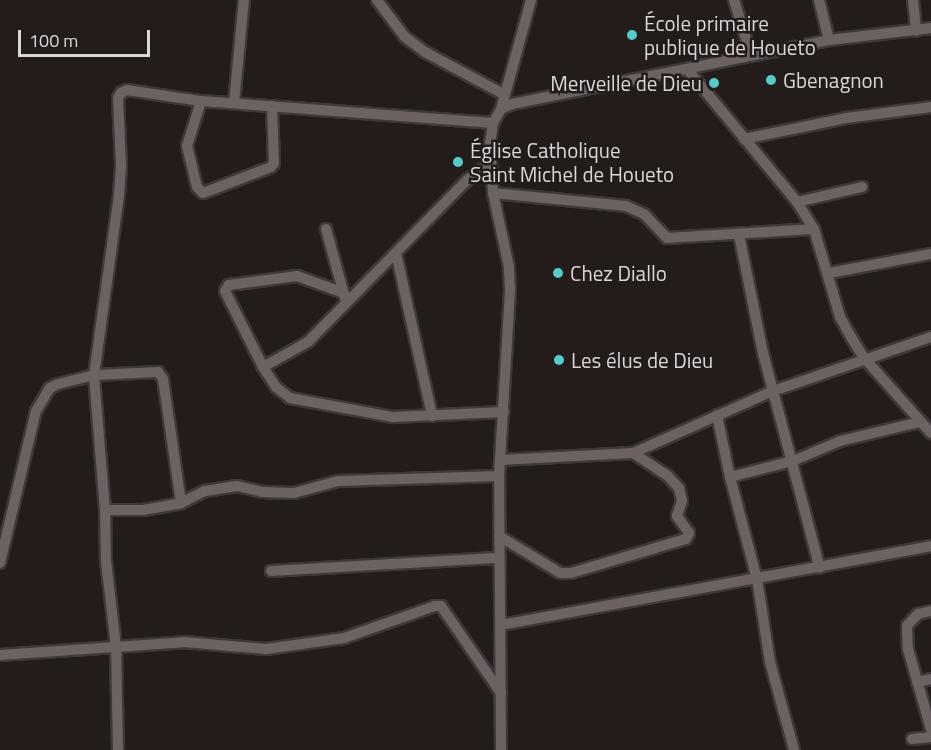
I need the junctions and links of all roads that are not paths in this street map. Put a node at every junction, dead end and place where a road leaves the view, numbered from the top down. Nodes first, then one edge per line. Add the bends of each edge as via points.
1 (244, 0) edge
2 (377, 0) edge
3 (531, 0) edge
4 (734, 0) edge
5 (819, 0) edge
6 (913, 0) edge
7 (931, 28) edge
8 (916, 31) junction
9 (829, 40) junction
10 (751, 55) junction
11 (687, 69) junction
12 (503, 94) junction
13 (201, 101) junction
14 (234, 103) junction
15 (272, 106) junction
16 (931, 107) edge
17 (501, 110) junction
18 (493, 123) junction
19 (744, 139) junction
20 (490, 164) junction
21 (862, 187) dead end
22 (494, 193) junction
23 (797, 202) junction
24 (326, 229) dead end
25 (814, 229) junction
26 (739, 235) junction
27 (396, 253) junction
28 (931, 254) edge
29 (829, 273) junction
30 (344, 293) junction
31 (347, 305) junction
32 (931, 337) edge
33 (866, 359) junction
34 (263, 367) junction
35 (94, 375) junction
36 (773, 391) junction
37 (504, 412) junction
38 (717, 415) junction
39 (432, 416) junction
40 (919, 422) junction
41 (931, 433) edge
42 (633, 453) junction
43 (500, 460) junction
44 (793, 461) junction
45 (500, 476) junction
46 (730, 477) junction
47 (181, 503) junction
48 (105, 510) junction
49 (499, 536) junction
50 (931, 546) edge
51 (499, 558) junction
52 (0, 563) edge
53 (820, 568) junction
54 (272, 571) dead end
55 (757, 579) junction
56 (931, 611) edge
57 (501, 625) junction
58 (116, 647) junction
59 (0, 655) edge
60 (931, 679) edge
61 (918, 682) junction
62 (501, 693) junction
63 (931, 729) edge
64 (931, 737) edge
65 (912, 739) dead end
66 (118, 750) edge
67 (501, 750) edge
68 (794, 750) edge

1 - 14 street
2 - 12 street via 405,37 425,52
3 - 12 street
4 - 10 street
5 - 9 street
6 - 8 street
7 - 8 street
8 - 9 street
9 - 10 street
10 - 11 street
11 - 17 street via 512,104
11 - 19 street
12 - 17 street
13 - 14 street
13 - 15 street via 187,146 197,187 203,193 271,167
13 - 35 street via 127,90 117,99 119,195
14 - 15 street
15 - 18 street
16 - 19 street via 846,118
17 - 18 street
18 - 20 street
19 - 23 street
20 - 22 street
20 - 27 street via 467,180
21 - 23 street
22 - 26 street via 626,206 644,214 667,238
22 - 37 street via 509,267
23 - 25 street
24 - 30 street
25 - 26 street
25 - 29 street
26 - 36 street
27 - 31 street
27 - 39 street
28 - 29 street
29 - 33 street via 840,317
30 - 31 street
30 - 34 street via 297,276 229,285 225,291
31 - 34 street via 308,342
32 - 33 street
33 - 36 street
33 - 40 street
34 - 39 street via 276,387 290,398 393,417
35 - 47 street via 151,371 158,372 163,379
35 - 48 street
35 - 52 street via 51,388 36,411
36 - 38 street
36 - 44 street
37 - 39 street
37 - 43 street
38 - 42 street
38 - 46 street
40 - 41 street
40 - 44 street via 840,441
42 - 43 street
42 - 49 street via 679,488 682,501 677,516 689,533 686,538 560,573
43 - 45 street
44 - 46 street
44 - 53 street
45 - 47 street via 338,481 294,493 237,486 205,491
45 - 49 street
46 - 55 street
47 - 48 street via 144,510
48 - 58 street via 106,560
49 - 51 street
50 - 53 street
51 - 54 street
51 - 57 street
53 - 55 street
55 - 57 street
55 - 68 street via 770,662
56 - 61 street via 918,614 907,626 908,649
57 - 62 street
58 - 59 street
58 - 62 street via 183,642 266,649 344,638 441,606
58 - 66 street
60 - 61 street
61 - 63 street
62 - 67 street
64 - 65 street

